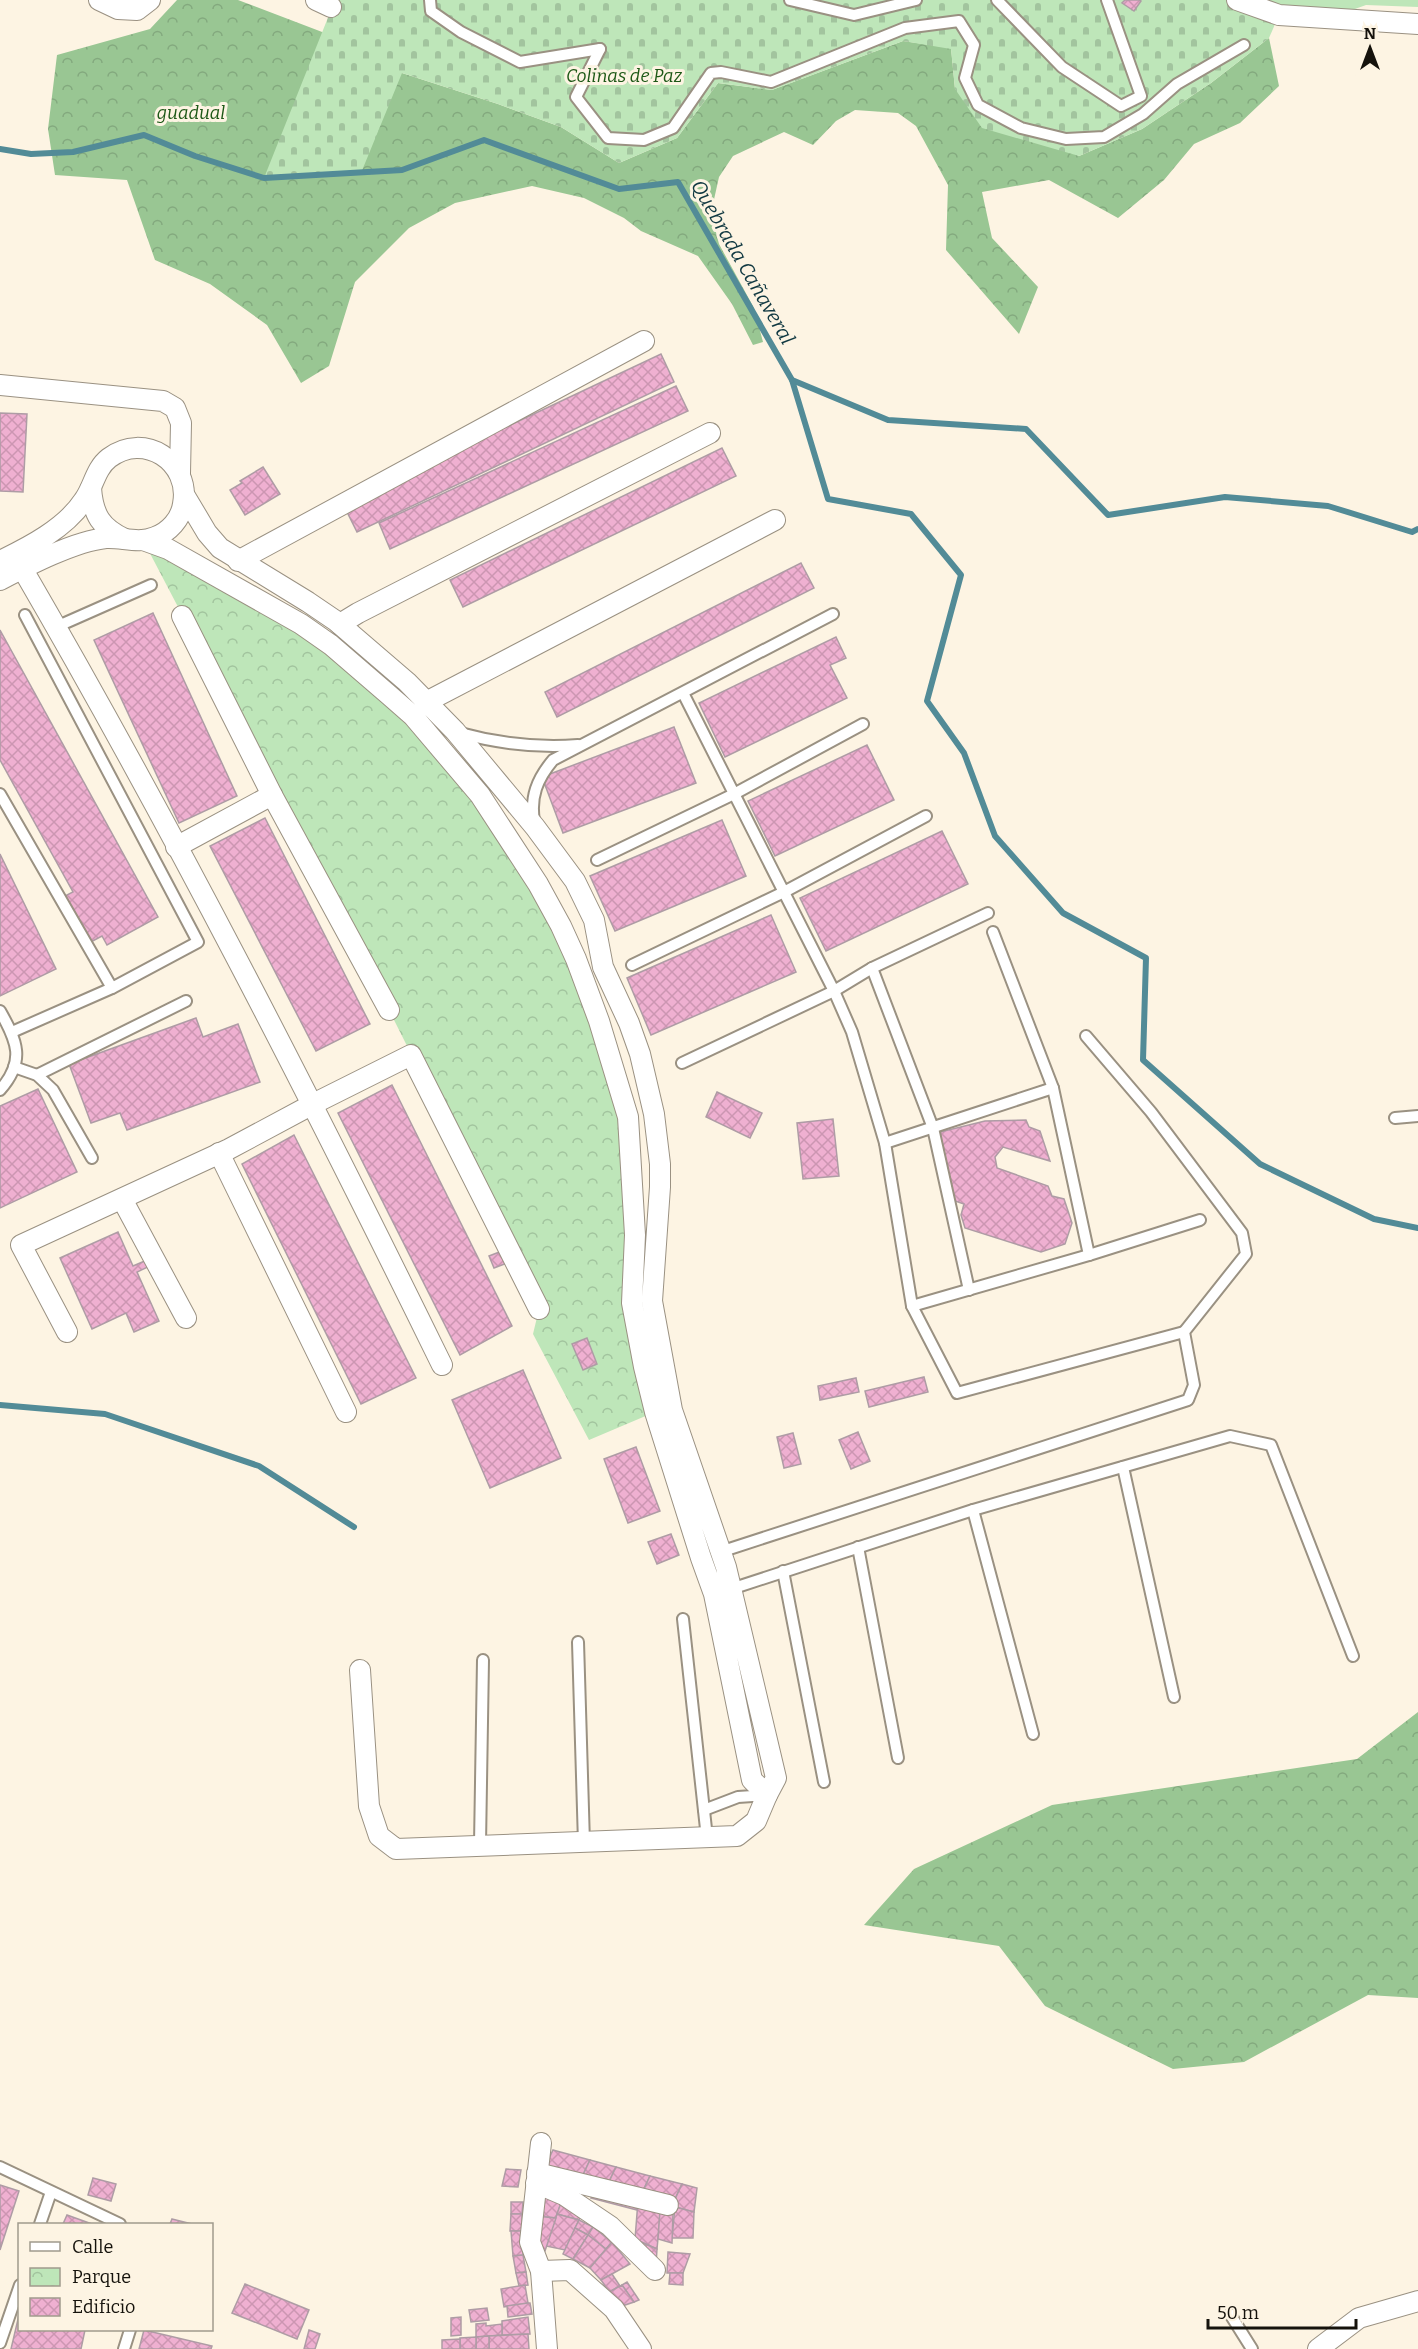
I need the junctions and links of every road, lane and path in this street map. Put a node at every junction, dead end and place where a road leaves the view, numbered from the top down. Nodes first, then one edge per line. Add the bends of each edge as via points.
1 (99, 0) edge
2 (150, 0) edge
3 (430, 0) edge
4 (790, 0) edge
5 (916, 0) edge
6 (997, 0) edge
7 (1107, 0) edge
8 (1237, 0) edge
9 (1418, 24) edge
10 (1244, 45) dead end
11 (644, 341) dead end
12 (0, 385) edge
13 (710, 433) dead end
14 (180, 473) junction
15 (91, 488) junction
16 (184, 496) junction
17 (775, 520) dead end
18 (135, 540) junction
19 (0, 561) edge
20 (238, 561) junction
21 (22, 568) junction
22 (0, 580) edge
23 (151, 585) dead end
24 (833, 614) dead end
25 (25, 615) dead end
26 (182, 616) dead end
27 (339, 624) junction
28 (56, 627) junction
29 (683, 693) junction
30 (426, 702) junction
31 (863, 724) dead end
32 (455, 731) junction
33 (582, 745) junction
34 (0, 794) edge
35 (734, 794) junction
36 (272, 795) junction
37 (926, 816) dead end
38 (535, 827) junction
39 (176, 847) junction
40 (597, 860) dead end
41 (784, 892) junction
42 (988, 913) dead end
43 (993, 932) dead end
44 (597, 940) junction
45 (573, 952) junction
46 (632, 965) dead end
47 (872, 968) junction
48 (112, 988) junction
49 (834, 991) junction
50 (186, 1001) dead end
51 (389, 1010) dead end
52 (0, 1011) edge
53 (12, 1032) junction
54 (1086, 1036) dead end
55 (682, 1063) dead end
56 (14, 1067) junction
57 (37, 1075) junction
58 (1053, 1089) junction
59 (0, 1090) edge
60 (313, 1104) junction
61 (1418, 1116) edge
62 (1395, 1118) dead end
63 (933, 1128) junction
64 (885, 1143) junction
65 (219, 1153) junction
66 (92, 1158) dead end
67 (660, 1187) junction
68 (634, 1198) junction
69 (122, 1199) junction
70 (1200, 1220) dead end
71 (1089, 1255) junction
72 (969, 1290) junction
73 (912, 1306) junction
74 (539, 1309) dead end
75 (186, 1318) dead end
76 (67, 1332) dead end
77 (1184, 1332) junction
78 (442, 1365) dead end
79 (346, 1412) dead end
80 (1123, 1467) junction
81 (973, 1510) junction
82 (858, 1547) junction
83 (720, 1552) junction
84 (783, 1571) junction
85 (731, 1589) junction
86 (683, 1619) dead end
87 (578, 1642) dead end
88 (1353, 1656) dead end
89 (483, 1660) dead end
90 (360, 1670) dead end
91 (1174, 1697) dead end
92 (1033, 1734) dead end
93 (898, 1758) dead end
94 (824, 1782) dead end
95 (767, 1795) junction
96 (704, 1810) junction
97 (707, 1838) junction
98 (584, 1843) junction
99 (480, 1844) junction
100 (541, 2143) dead end
101 (0, 2167) edge
102 (536, 2178) junction
103 (51, 2192) junction
104 (668, 2205) dead end
105 (40, 2223) edge
106 (118, 2223) edge
107 (655, 2270) dead end
108 (541, 2271) junction
109 (18, 2291) edge
110 (1418, 2301) edge
111 (1230, 2314) dead end
112 (129, 2331) edge
113 (0, 2343) edge
114 (123, 2349) edge
115 (547, 2349) edge
116 (642, 2349) edge
117 (1252, 2349) edge
118 (1318, 2349) edge

1 - 2 street via 117,9 137,10
3 - 10 lane via 431,11 461,32 520,62 600,50 576,97 608,138 644,140 673,128 711,73 771,82 905,28 959,21 974,45 965,78 978,105 1021,129 1066,139 1104,137 1143,114 1177,84
4 - 5 lane via 854,15
6 - 7 lane via 1062,67 1121,106 1141,96
8 - 9 street via 1279,15
11 - 20 street
12 - 14 street via 163,400 175,408 181,423
13 - 27 street
14 - 15 street via 153,450 130,448 100,466
14 - 16 street
15 - 18 street via 92,505 99,520 111,532
15 - 19 street via 66,521
16 - 18 street via 182,509 167,531
16 - 20 street via 207,533
17 - 30 street
18 - 21 street via 106,538 84,543
18 - 45 street via 168,549 301,624 412,716 480,795 538,884
20 - 27 street
21 - 22 street
21 - 28 street
23 - 28 lane
24 - 29 lane
25 - 48 lane via 198,942
26 - 36 street
27 - 30 street
28 - 39 street
29 - 33 lane
29 - 35 lane
30 - 32 street
31 - 35 lane
32 - 33 lane via 506,744
32 - 38 street
33 - 38 lane via 553,760 541,775 534,791
34 - 48 lane
35 - 40 lane
35 - 41 lane
36 - 39 street
36 - 51 street
37 - 41 lane
38 - 44 street via 575,881 594,920
39 - 60 street
41 - 46 lane
41 - 49 lane
42 - 47 lane
43 - 58 lane
44 - 45 street via 591,948
44 - 67 street via 603,967 629,1023 645,1074 654,1114
45 - 68 street via 628,1117
47 - 49 lane
47 - 63 lane
48 - 53 lane
49 - 55 lane
49 - 64 lane via 852,1032
50 - 57 lane
52 - 53 lane
53 - 56 lane via 16,1045
54 - 77 lane via 1151,1112 1242,1233 1246,1254
56 - 57 lane
56 - 59 lane
57 - 66 lane via 53,1090
58 - 63 lane
58 - 71 lane
60 - 65 street
60 - 74 street via 411,1055
60 - 78 street
61 - 62 lane
63 - 64 lane
63 - 72 lane
64 - 73 lane
65 - 69 street
65 - 79 street
67 - 68 street
67 - 83 street via 652,1301 672,1410
68 - 95 street via 632,1303 644,1367 714,1594 752,1780
69 - 75 street
69 - 76 street via 21,1245
70 - 71 lane
71 - 72 lane
72 - 73 lane
73 - 77 lane via 957,1393
77 - 83 lane via 1194,1385 1188,1400
80 - 81 lane
80 - 88 lane via 1230,1436 1271,1445
80 - 91 lane
81 - 82 lane
81 - 92 lane
82 - 84 lane
82 - 93 lane
83 - 85 street
84 - 85 lane
84 - 94 lane
85 - 95 street via 776,1778
86 - 96 lane
87 - 98 lane
89 - 99 lane
90 - 99 street via 369,1806 379,1836 396,1849
95 - 96 lane via 738,1797
95 - 97 street via 756,1821 737,1836
96 - 97 lane
97 - 98 street
98 - 99 street
100 - 102 street
101 - 103 lane
102 - 104 street
102 - 107 street via 610,2226
102 - 108 street via 530,2242
103 - 105 lane
103 - 106 lane
108 - 115 street
108 - 116 street via 570,2270 614,2309
109 - 113 lane
110 - 118 street via 1359,2318
111 - 117 lane
112 - 114 lane

